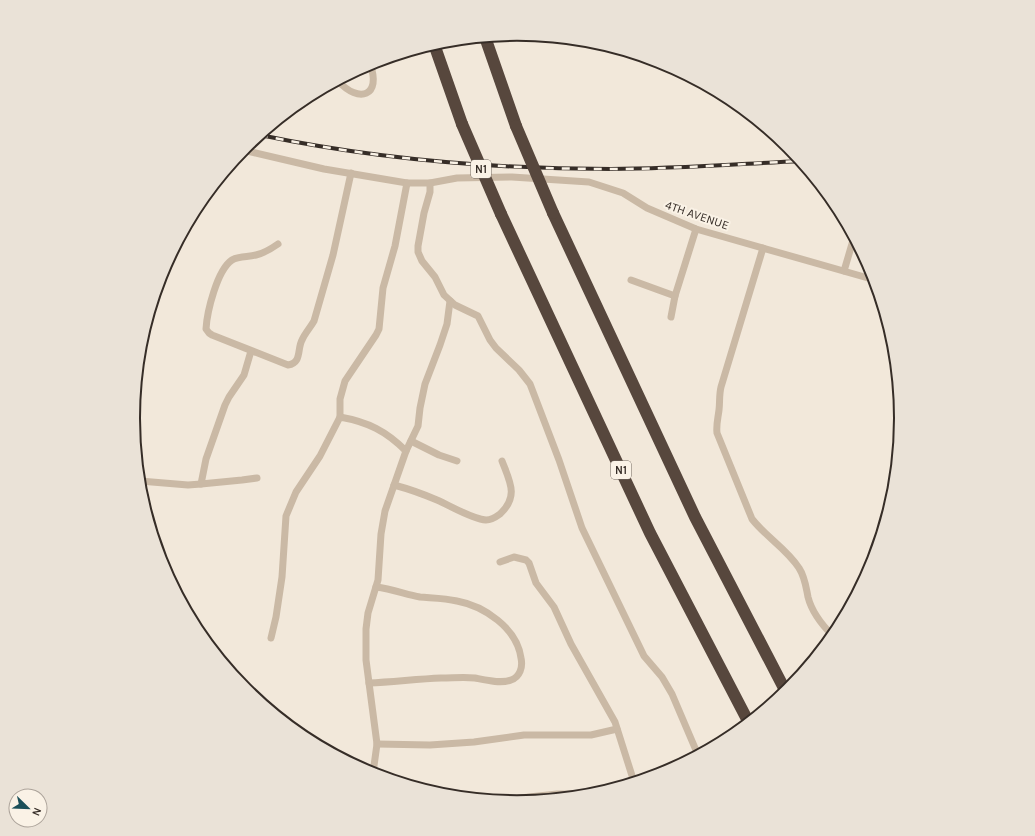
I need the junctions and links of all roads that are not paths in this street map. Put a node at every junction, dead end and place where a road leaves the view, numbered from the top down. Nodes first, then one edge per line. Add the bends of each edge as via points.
1 (487, 42) edge
2 (436, 50) edge
3 (371, 71) edge
4 (342, 85) edge
5 (250, 152) edge
6 (350, 173) junction
7 (430, 182) junction
8 (406, 183) junction
9 (696, 229) junction
10 (278, 244) dead end
11 (852, 244) edge
12 (763, 248) junction
13 (844, 271) junction
14 (867, 278) edge
15 (631, 280) dead end
16 (675, 296) junction
17 (450, 301) junction
18 (671, 317) dead end
19 (251, 351) junction
20 (340, 417) junction
21 (411, 441) junction
22 (406, 451) junction
23 (457, 461) dead end
24 (502, 461) dead end
25 (257, 478) dead end
26 (146, 482) edge
27 (201, 484) junction
28 (394, 484) junction
29 (500, 562) dead end
30 (376, 587) junction
31 (828, 631) edge
32 (271, 638) dead end
33 (369, 683) junction
34 (783, 686) edge
35 (746, 718) edge
36 (617, 729) junction
37 (377, 744) junction
38 (696, 750) edge
39 (374, 766) edge
40 (632, 777) edge

1 - 34 highway, bridge via 516,126 554,213 695,516
2 - 35 highway, N1, bridge via 462,124 501,214 650,533
3 - 4 street via 372,88 365,94 359,95
5 - 6 street, 4TH AVENUE
6 - 8 street, 4TH AVENUE
6 - 19 street via 314,321 301,341 298,358 288,365
7 - 8 street, 4TH AVENUE
7 - 9 street, 4TH AVENUE via 457,178 512,177 589,182 623,193 647,208
7 - 17 street via 418,252
8 - 20 street via 395,246 382,288 379,329 345,381 340,400
9 - 12 street, 4TH AVENUE
9 - 16 street
10 - 19 street via 260,254 231,260 221,274 210,304 207,331
11 - 13 street
12 - 13 street, 4TH AVENUE
12 - 31 street via 721,387 716,420 717,433 752,519 799,568 816,616
13 - 14 street, 4TH AVENUE
15 - 16 street
16 - 18 street
17 - 21 street via 447,324 426,384 418,426
17 - 38 street via 478,316 496,348 530,384 582,528 644,656 662,677 672,694
19 - 27 street via 244,375 225,405 206,458
20 - 22 street via 376,428 395,440
20 - 32 street via 320,456 296,492 286,516 282,577
21 - 22 street
21 - 23 street
22 - 28 street
24 - 28 street via 510,481 511,501 504,510 488,520 477,518
25 - 27 street
26 - 27 street
28 - 30 street via 385,511
29 - 36 street via 514,556 529,563 536,582 554,607
30 - 33 street via 366,629
30 - 33 street via 471,605 502,624 512,635 522,662 518,675 506,682 466,677
33 - 37 street
36 - 37 street via 591,735 524,735 430,745
36 - 40 street
37 - 39 street

